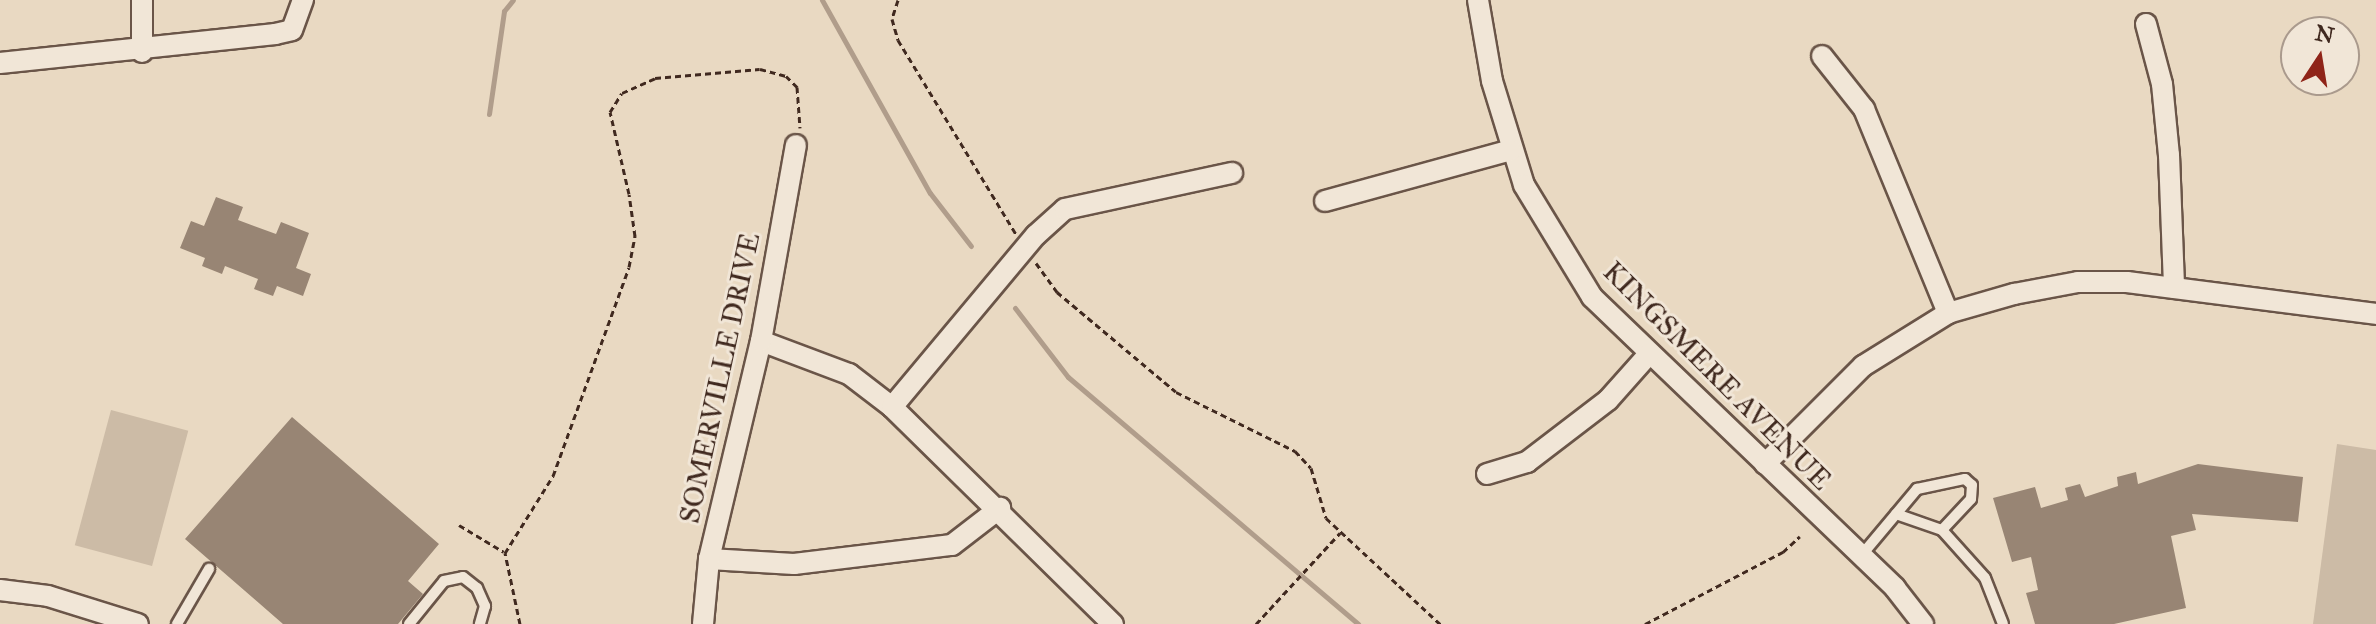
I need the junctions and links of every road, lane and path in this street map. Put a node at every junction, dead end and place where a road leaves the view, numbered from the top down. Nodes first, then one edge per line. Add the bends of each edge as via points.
1 (142, 0) edge
2 (303, 0) edge
3 (898, 0) edge
4 (1478, 0) edge
5 (2146, 24) dead end
6 (142, 52) junction
7 (1822, 56) dead end
8 (0, 63) edge
9 (796, 145) joint
10 (1511, 150) junction
11 (1232, 173) dead end
12 (1325, 201) dead end
13 (1025, 249) junction
14 (2174, 288) junction
15 (1948, 313) junction
16 (2376, 314) edge
17 (761, 341) junction
18 (1649, 354) junction
19 (892, 407) junction
20 (1765, 464) junction
21 (1487, 474) dead end
22 (1000, 508) junction
23 (1896, 514) junction
24 (459, 525) dead end
25 (1942, 530) junction
26 (1340, 533) junction
27 (1800, 536) dead end
28 (505, 553) junction
29 (1860, 557) junction
30 (709, 559) junction
31 (209, 569) dead end
32 (0, 590) edge
33 (138, 624) edge
34 (177, 624) edge
35 (409, 624) edge
36 (480, 624) edge
37 (520, 624) edge
38 (703, 624) edge
39 (1113, 624) edge
40 (1256, 624) edge
41 (1440, 624) edge
42 (1645, 624) edge
43 (1923, 624) edge
44 (2003, 624) edge

1 - 6 street
2 - 6 street via 292,30
3 - 13 path via 892,19 898,40
4 - 10 street, KINGSMERE AVENUE
5 - 14 street via 2162,84
6 - 8 street
7 - 15 street via 1864,109
9 - 17 street, SOMERVILLE DRIVE
9 - 28 path via 803,116 797,87 786,76 728,68 655,78 622,93 610,112 635,236 629,267 553,476
10 - 12 street
10 - 18 street, KINGSMERE AVENUE via 1543,222 1592,297
11 - 13 street via 1065,209
13 - 19 street
13 - 26 path via 1057,292 1176,392 1295,451 1311,468 1326,518
14 - 15 street via 2078,282
14 - 16 street
15 - 20 street via 1863,366
17 - 19 street via 849,374
17 - 30 street, SOMERVILLE DRIVE
18 - 20 street, KINGSMERE AVENUE
18 - 21 street via 1608,400 1527,462
19 - 22 street
20 - 29 street, KINGSMERE AVENUE
22 - 30 street via 952,545 794,564
22 - 39 street
23 - 25 lane
23 - 25 lane via 1917,489 1965,479 1972,485 1971,499
23 - 29 lane
24 - 28 path
25 - 44 lane via 1985,578
26 - 40 path
26 - 41 path
27 - 42 path via 1783,552
28 - 37 path
29 - 43 street, KINGSMERE AVENUE via 1895,588
30 - 38 street, SOMERVILLE DRIVE
31 - 34 lane
32 - 33 street via 48,596
35 - 36 lane via 444,581 463,577 477,588 485,606

